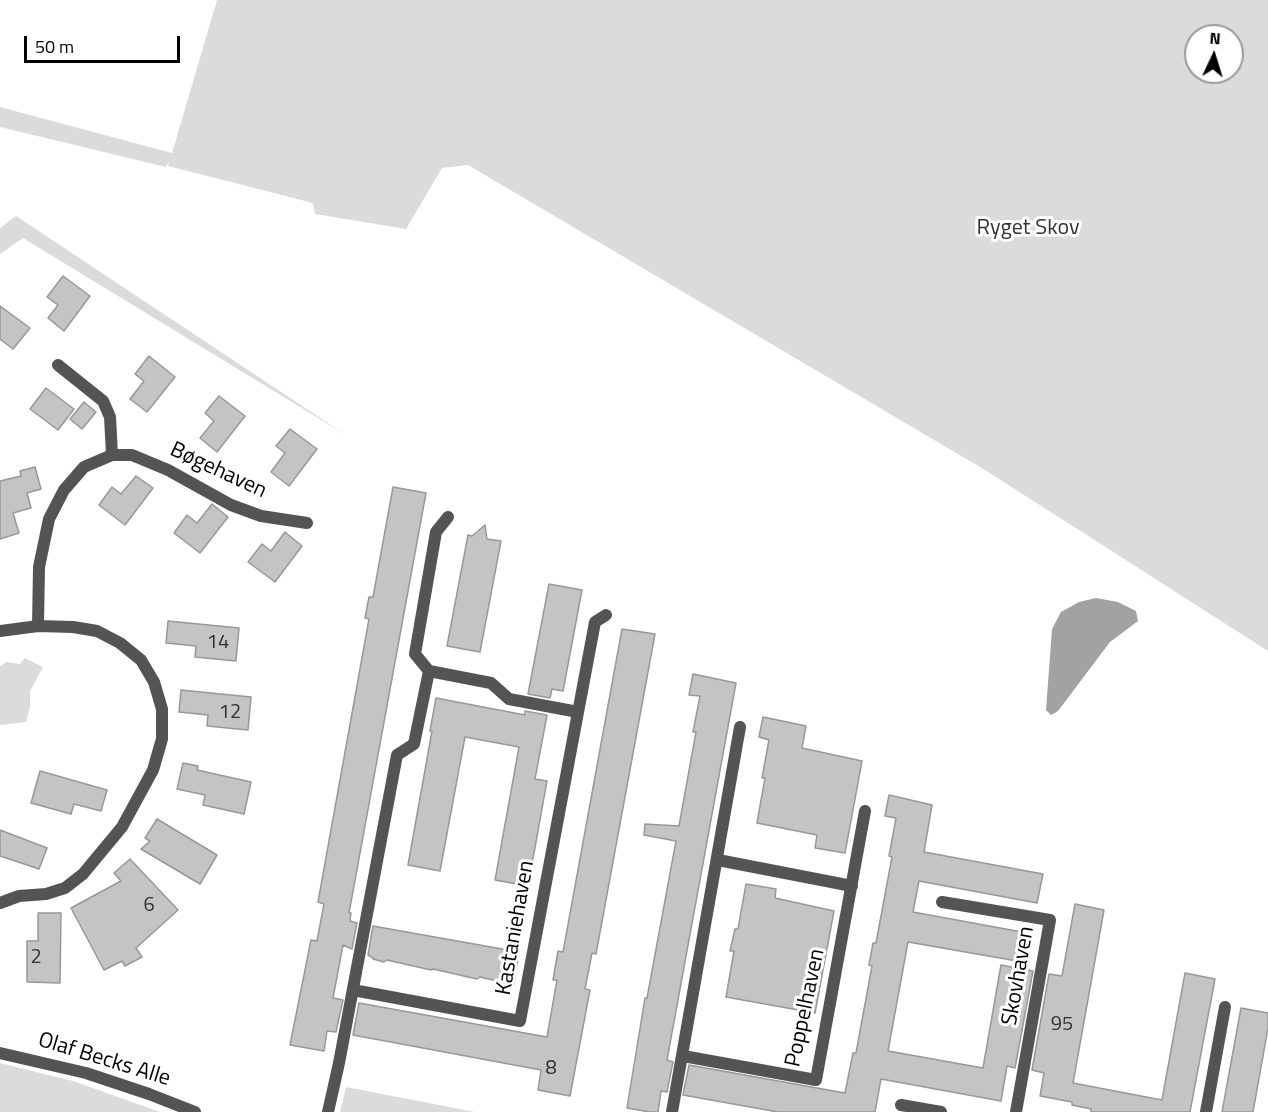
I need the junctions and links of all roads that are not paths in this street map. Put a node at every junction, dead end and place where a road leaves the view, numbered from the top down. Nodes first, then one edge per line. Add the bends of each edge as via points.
1 (58, 365) dead end
2 (112, 455) junction
3 (448, 517) dead end
4 (307, 524) dead end
5 (606, 615) dead end
6 (38, 626) junction
7 (0, 631) edge
8 (429, 671) junction
9 (578, 712) junction
10 (740, 727) dead end
11 (866, 811) dead end
12 (718, 860) junction
13 (852, 886) junction
14 (942, 902) dead end
15 (0, 903) edge
16 (353, 990) junction
17 (1225, 1006) dead end
18 (0, 1053) edge
19 (682, 1056) junction
20 (901, 1105) dead end
21 (195, 1112) edge
22 (328, 1112) edge
23 (672, 1112) edge
24 (941, 1112) edge
25 (1016, 1112) edge
26 (1206, 1112) edge

1 - 2 street via 103,400 110,417
2 - 4 street, Bøgehaven via 132,455 159,466 231,505 261,516
2 - 6 street via 84,467 64,490 49,519 39,567
3 - 8 street via 436,532 415,654
5 - 9 street, Kastaniehaven via 595,622
6 - 7 street
6 - 15 street via 97,631 141,660 154,682 162,709 162,739 153,770 122,827 83,874 64,888
8 - 9 street via 491,682 509,699
8 - 16 street via 414,744 397,755
9 - 16 street, Kastaniehaven via 520,1021
10 - 12 street
11 - 13 street, Poppelhaven
12 - 13 street
12 - 19 street
13 - 19 street, Poppelhaven via 816,1080
14 - 25 street, Skovhaven via 1050,920
16 - 22 street
17 - 26 street
18 - 21 street, Olaf Becks Alle via 86,1073
19 - 23 street
20 - 24 street

